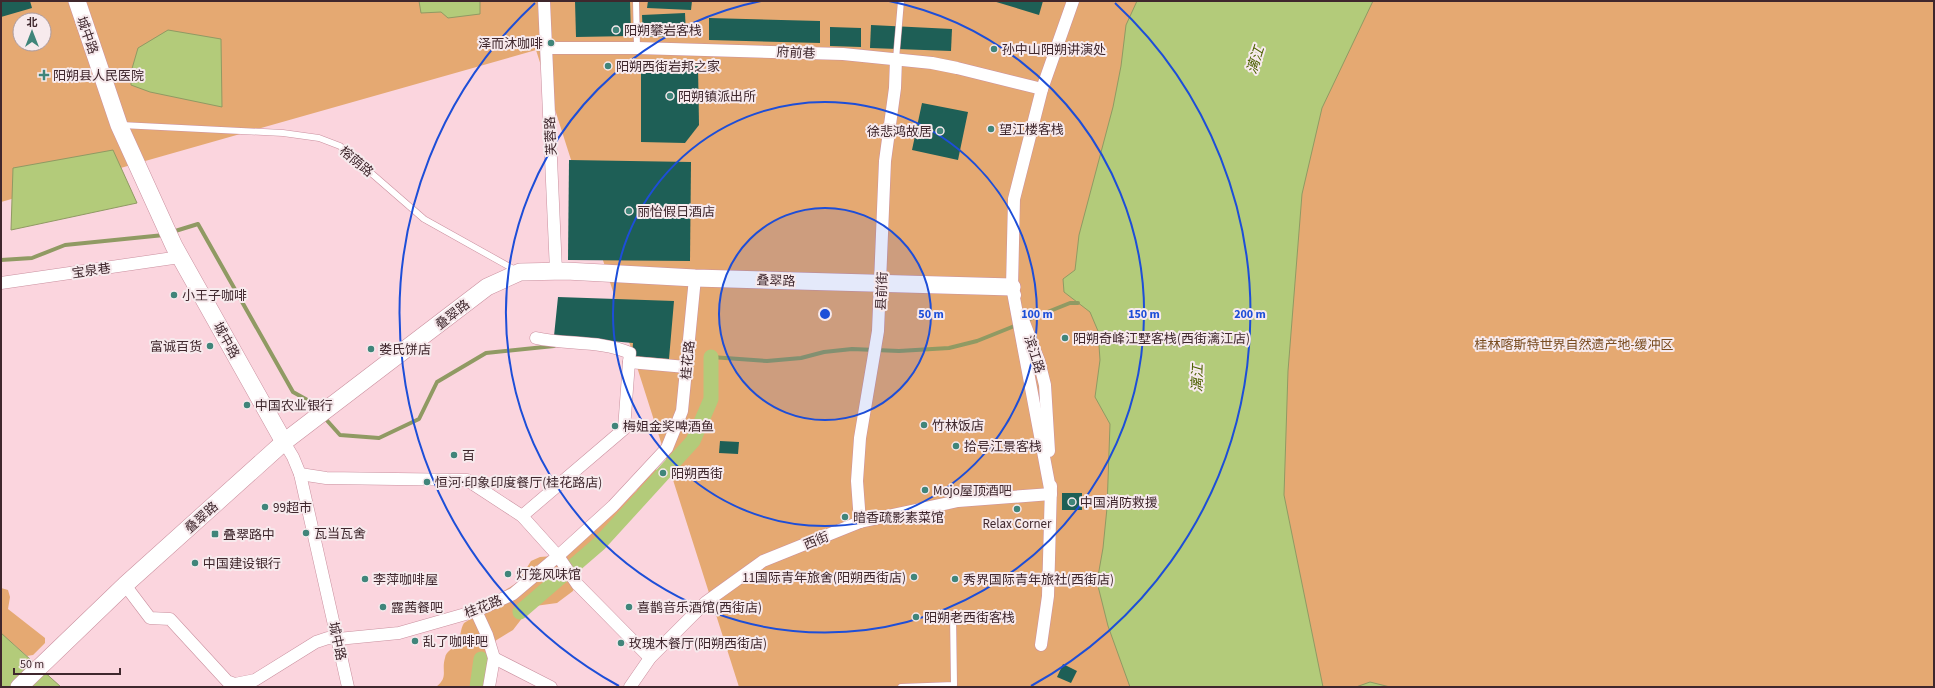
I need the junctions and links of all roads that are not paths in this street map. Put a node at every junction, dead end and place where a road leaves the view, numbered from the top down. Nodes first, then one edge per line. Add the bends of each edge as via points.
1 (77, 1) edge
2 (544, 1) edge
3 (636, 1) edge
4 (901, 1) edge
5 (1073, 1) edge
6 (546, 48) junction
7 (637, 48) junction
8 (896, 59) junction
9 (1042, 89) junction
10 (119, 125) junction
11 (177, 252) junction
12 (556, 270) junction
13 (520, 272) junction
14 (695, 278) junction
15 (1, 283) edge
16 (881, 284) junction
17 (1012, 287) junction
18 (536, 338) dead end
19 (629, 362) junction
20 (686, 364) junction
21 (284, 442) junction
22 (300, 474) junction
23 (1051, 494) junction
24 (522, 516) junction
25 (860, 522) junction
26 (558, 556) junction
27 (125, 585) junction
28 (476, 611) junction
29 (953, 614) dead end
30 (338, 639) junction
31 (1041, 645) dead end
32 (494, 658) junction
33 (650, 658) junction
34 (19, 687) edge
35 (348, 687) edge
36 (489, 687) edge
37 (551, 687) edge
38 (630, 687) edge
39 (901, 687) edge

1 - 10 street, 城中路
2 - 6 street, 芙蓉路
2 - 12 street
3 - 7 lane
4 - 8 lane
5 - 9 street, 滨江路
6 - 7 street, 府前巷
6 - 12 street, 芙蓉路
7 - 8 street, 府前巷 via 774,51
8 - 9 street, 府前巷 via 957,68
8 - 16 street, 县前街 via 895,88 885,161
9 - 17 street, 滨江路 via 1014,199
10 - 11 street, 城中路
10 - 13 lane, 榕荫路 via 283,133 319,138 340,146 424,219
11 - 15 street, 宝泉巷
11 - 21 street, 城中路
12 - 13 street, 叠翠路
12 - 14 street, 叠翠路
12 - 17 street
13 - 21 street, 叠翠路 via 487,286
14 - 16 street, 叠翠路
14 - 20 street, 桂花路
16 - 17 street, 叠翠路
16 - 25 street, 县前街 via 878,330 860,438 857,481
17 - 23 street
17 - 23 street, 滨江路 via 1045,385
18 - 19 street via 616,347 630,353
19 - 20 street
19 - 24 street via 624,429
20 - 26 street, 桂花路 via 682,412 667,448 613,506
21 - 22 street, 城中路
21 - 27 street, 叠翠路
22 - 24 street via 326,478 467,480
22 - 30 street, 城中路
23 - 25 street, 西街 via 958,501
23 - 31 street, 滨江路 via 1048,596
24 - 26 street
25 - 33 street, 西街 via 763,561 706,602
26 - 28 street, 桂花路 via 513,594
26 - 33 street via 577,584
27 - 30 street, 桂花路 via 150,618 170,619 227,681 236,684 255,680 316,642 328,638
27 - 34 street, 叠翠路
28 - 30 street, 桂花路 via 399,633
28 - 32 street
29 - 39 lane via 954,685
30 - 35 street, 城中路
32 - 36 street
32 - 37 street
33 - 38 street, 西街

